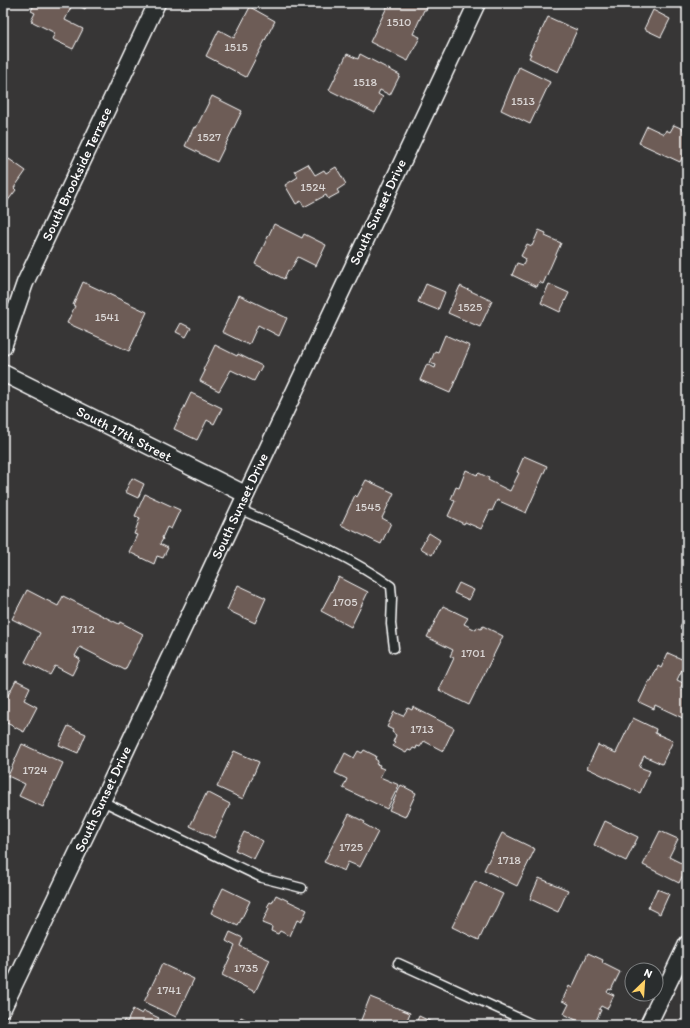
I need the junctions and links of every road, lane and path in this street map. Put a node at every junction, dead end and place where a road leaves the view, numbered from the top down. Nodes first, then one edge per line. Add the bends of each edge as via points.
1 (157, 3) edge
2 (477, 3) edge
3 (3, 347) edge
4 (3, 373) edge
5 (245, 494) junction
6 (239, 509) junction
7 (394, 648) dead end
8 (102, 800) junction
9 (302, 888) dead end
10 (687, 944) edge
11 (398, 963) dead end
12 (3, 1008) edge
13 (534, 1025) edge
14 (648, 1025) edge

1 - 3 street, South Brookside Terrace via 25,283
2 - 5 street, South Sunset Drive
4 - 5 street, South 17th Street
5 - 6 street, South Sunset Drive
6 - 7 lane via 337,553 391,586
6 - 8 street, South Sunset Drive
8 - 9 lane via 262,878
8 - 12 street, South Sunset Drive
10 - 14 street
11 - 13 lane

